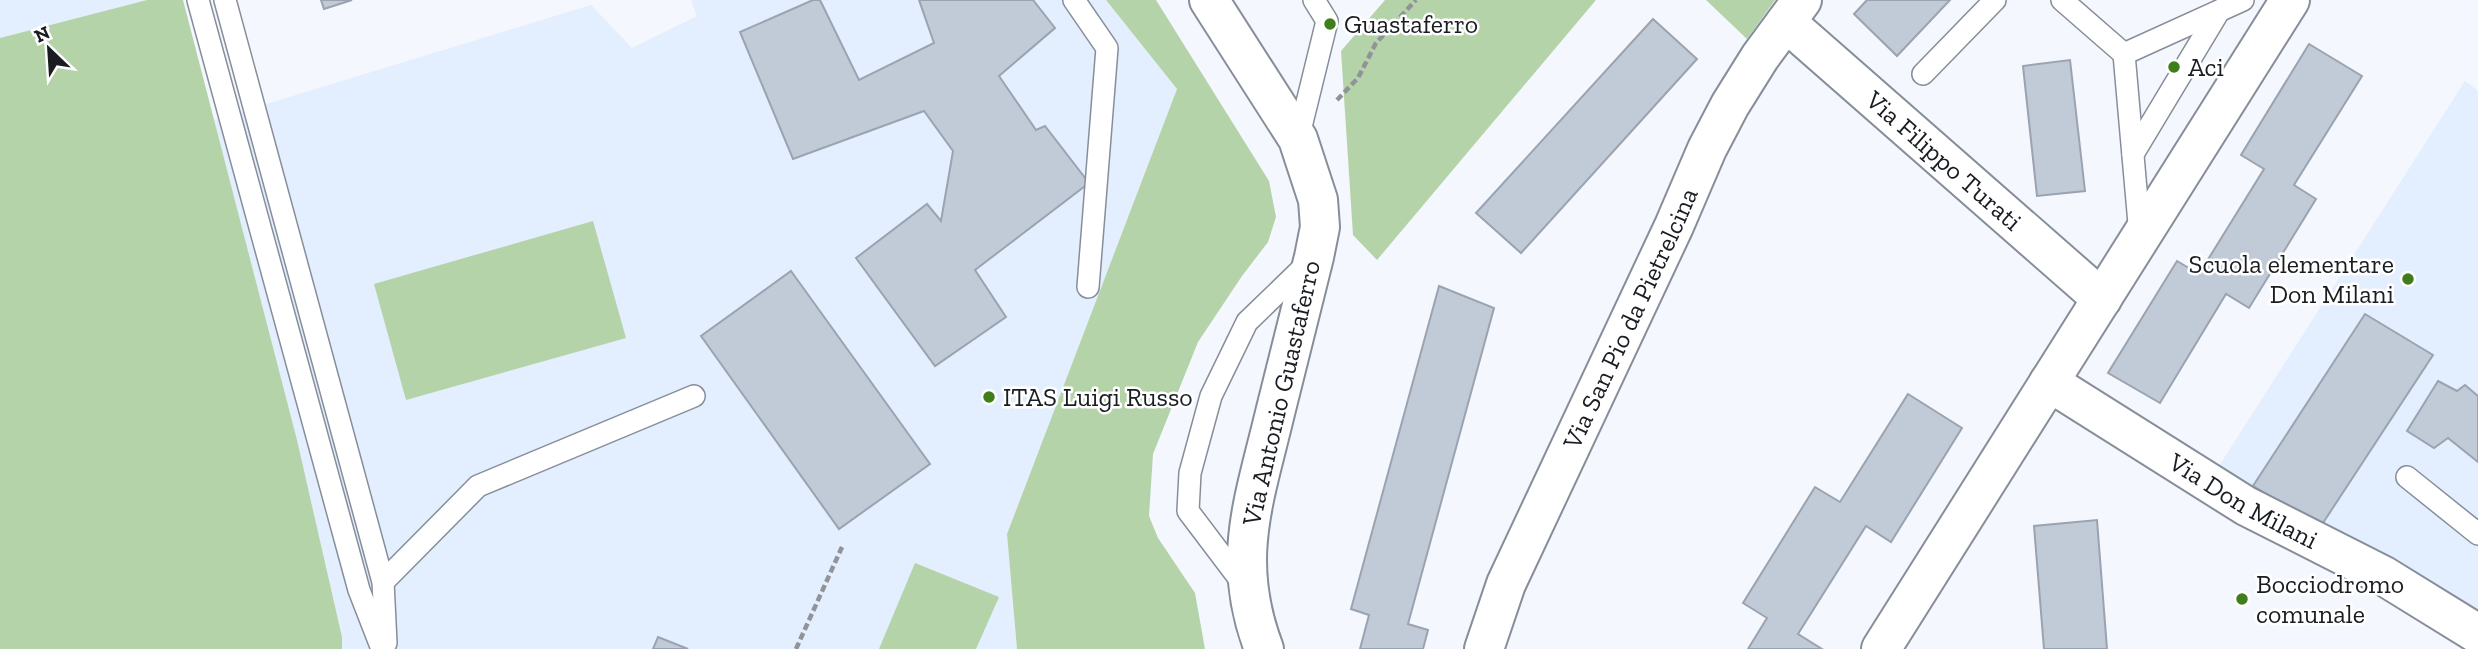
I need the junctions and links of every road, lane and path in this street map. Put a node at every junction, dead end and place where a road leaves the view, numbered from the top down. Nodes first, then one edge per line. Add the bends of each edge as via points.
1 (198, 0) edge
2 (225, 0) edge
3 (1074, 0) edge
4 (1209, 0) edge
5 (1314, 0) edge
6 (1416, 0) edge
7 (1995, 0) edge
8 (2062, 0) edge
9 (2243, 0) edge
10 (2288, 0) edge
11 (2220, 10) junction
12 (1794, 11) edge
13 (2124, 54) junction
14 (1923, 74) dead end
15 (1298, 139) junction
16 (2133, 154) junction
17 (2141, 237) junction
18 (1314, 257) junction
19 (1088, 287) dead end
20 (2102, 299) junction
21 (2049, 382) junction
22 (694, 396) dead end
23 (2407, 477) dead end
24 (2478, 534) edge
25 (842, 547) dead end
26 (383, 582) junction
27 (1248, 591) junction
28 (2478, 634) edge
29 (1257, 645) edge
30 (384, 649) edge
31 (796, 649) edge
32 (1484, 649) edge
33 (1881, 649) edge

1 - 30 lane via 359,590
2 - 26 lane
3 - 19 lane via 1107,47
4 - 15 street, Via Antonio Guastaferro
5 - 15 lane via 1326,21
6 - 15 path via 1376,43 1358,78
7 - 14 lane
8 - 13 lane
9 - 11 lane
10 - 17 street
11 - 13 lane
11 - 16 lane
12 - 20 street, Via Filippo Turati
12 - 32 street, Via San Pio da Pietrelcina via 1754,66 1707,149 1506,584
13 - 16 lane
15 - 18 street, Via Antonio Guastaferro via 1318,200 1320,227
16 - 17 lane
17 - 20 street
18 - 27 street, Via Antonio Guastaferro via 1248,525
18 - 27 lane via 1247,322 1212,396 1190,473 1188,511
20 - 21 street
21 - 28 street, Via Don Milani via 2246,506 2384,576
21 - 33 street
22 - 26 lane via 478,486
23 - 24 lane
25 - 31 path
26 - 30 lane
27 - 29 street, Via Antonio Guastaferro

